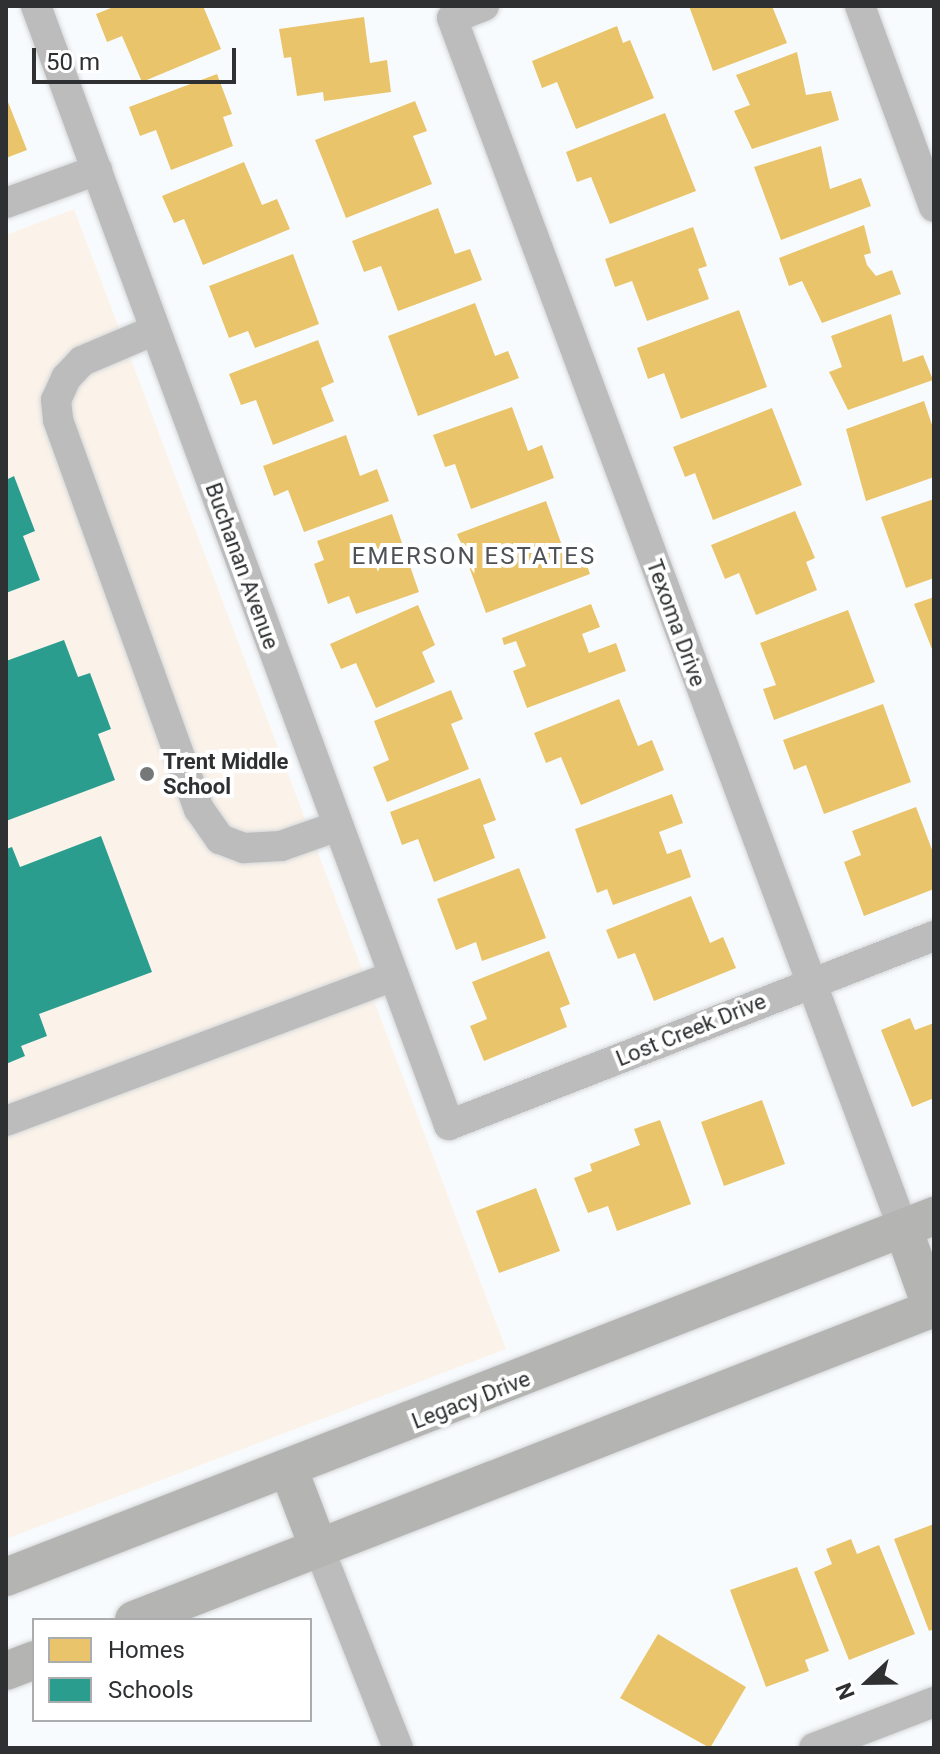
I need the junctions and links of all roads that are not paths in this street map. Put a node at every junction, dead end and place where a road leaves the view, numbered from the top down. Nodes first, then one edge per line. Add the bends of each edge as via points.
1 (36, 6) edge
2 (484, 6) edge
3 (860, 6) edge
4 (97, 170) junction
5 (6, 203) edge
6 (934, 207) edge
7 (155, 330) junction
8 (338, 826) junction
9 (934, 936) edge
10 (394, 976) junction
11 (809, 984) junction
12 (6, 1121) edge
13 (449, 1125) joint
14 (918, 1222) edge
15 (933, 1308) edge
16 (289, 1470) junction
17 (318, 1546) junction
18 (6, 1577) edge
19 (139, 1618) edge
20 (32, 1661) edge
21 (6, 1671) edge
22 (934, 1702) edge
23 (398, 1748) edge
24 (814, 1748) edge

1 - 4 street, Buchanan Avenue
2 - 11 street, Texoma Drive via 452,18
3 - 6 street
4 - 5 street
4 - 7 street, Buchanan Avenue
7 - 8 street, Buchanan Avenue
7 - 8 street via 82,361 56,400 58,420 199,809 220,839 244,848 281,846
8 - 10 street, Buchanan Avenue
9 - 11 street, Lost Creek Drive
10 - 12 street
10 - 13 street, Buchanan Avenue
11 - 13 street, Lost Creek Drive
11 - 14 street, Texoma Drive
14 - 15 main road
14 - 16 main road, Legacy Drive
15 - 17 main road
16 - 17 main road
16 - 18 main road, Legacy Drive
17 - 19 main road
17 - 23 street
20 - 21 main road
22 - 24 street

